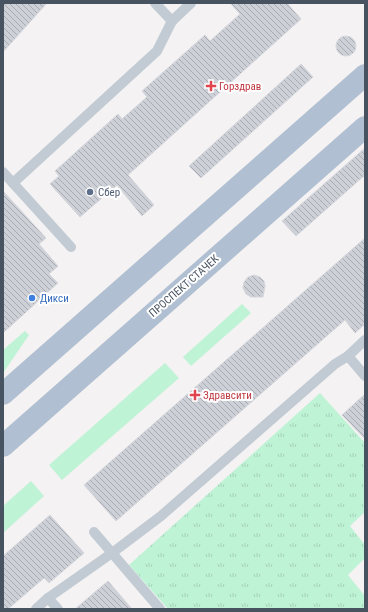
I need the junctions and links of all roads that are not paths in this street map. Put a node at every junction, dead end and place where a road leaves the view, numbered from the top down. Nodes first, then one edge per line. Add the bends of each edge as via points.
1 (154, 3) edge
2 (191, 3) edge
3 (172, 21) junction
4 (365, 75) edge
5 (365, 127) edge
6 (3, 172) edge
7 (13, 182) junction
8 (72, 247) dead end
9 (365, 340) edge
10 (348, 356) junction
11 (365, 376) edge
12 (3, 394) edge
13 (3, 446) edge
14 (94, 532) dead end
15 (112, 553) junction
16 (48, 598) junction
17 (36, 609) edge
18 (58, 609) edge
19 (160, 609) edge

1 - 3 lane
2 - 3 lane
3 - 7 lane via 157,51
4 - 12 main road
5 - 13 main road, ПРОСПЕКТ СТАЧЕК
6 - 7 lane
7 - 8 lane
9 - 10 lane
10 - 11 lane
10 - 15 lane via 335,364 161,516
14 - 15 lane
15 - 16 lane
15 - 19 lane
16 - 17 lane
16 - 18 lane

